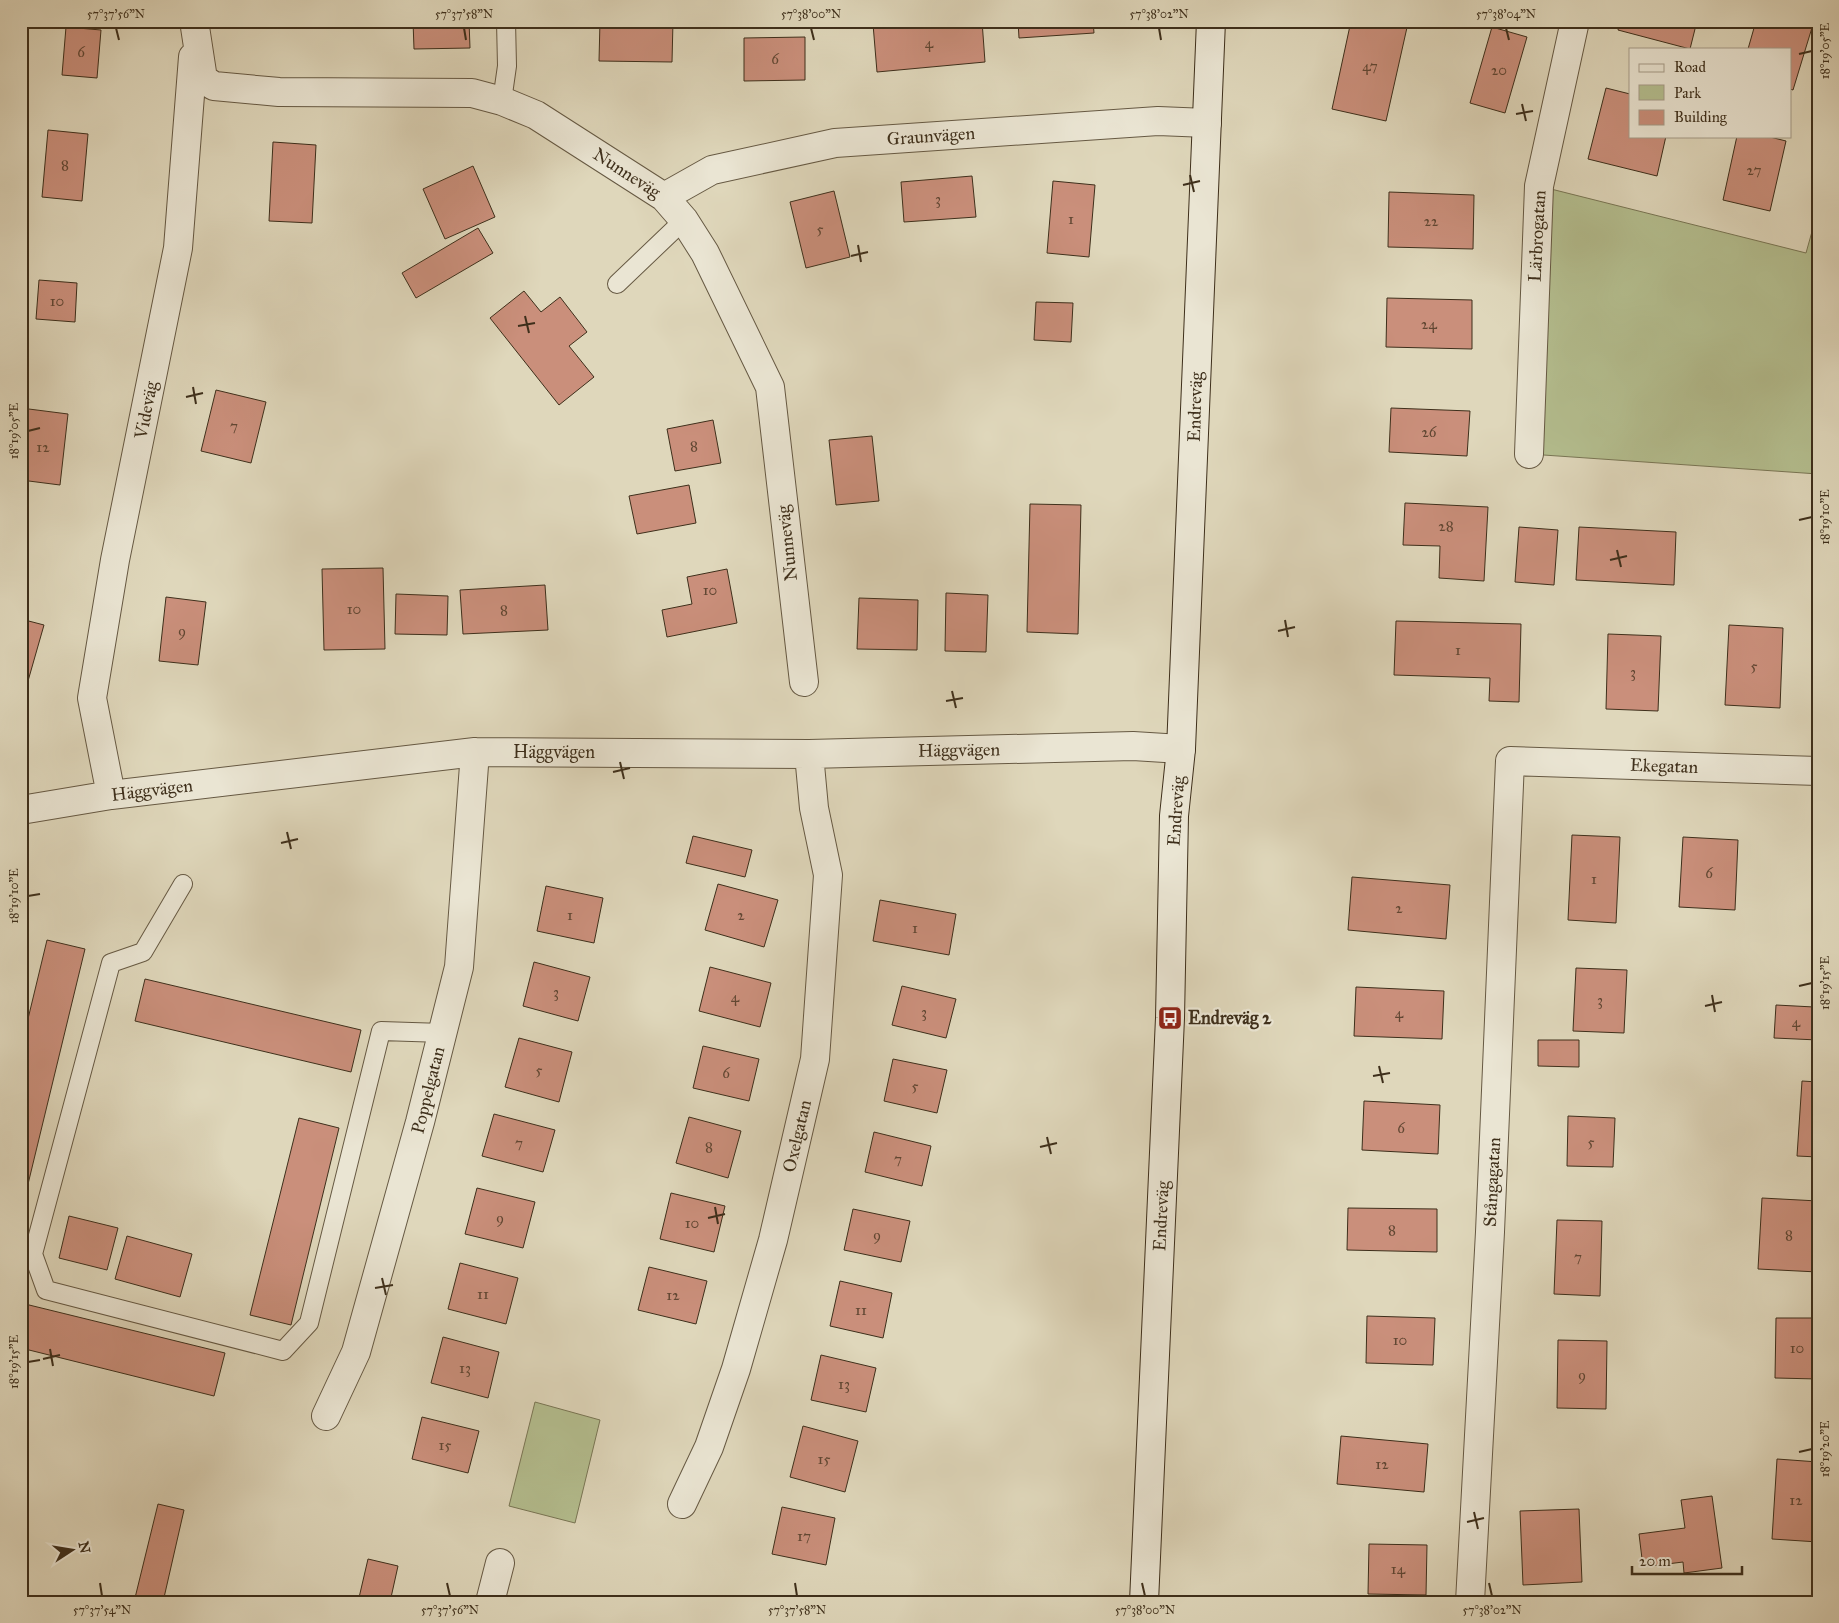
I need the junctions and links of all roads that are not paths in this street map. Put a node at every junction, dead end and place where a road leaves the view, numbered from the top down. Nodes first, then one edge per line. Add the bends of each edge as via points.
1 (506, 21) edge
2 (1212, 21) edge
3 (1575, 21) edge
4 (195, 24) edge
5 (502, 101) junction
6 (1207, 123) junction
7 (664, 197) junction
8 (684, 220) junction
9 (617, 284) dead end
10 (1529, 454) dead end
11 (804, 682) dead end
12 (1181, 749) junction
13 (475, 752) junction
14 (809, 754) junction
15 (1510, 761) joint
16 (1818, 771) edge
17 (111, 795) junction
18 (21, 810) edge
19 (183, 884) dead end
20 (443, 1033) junction
21 (326, 1416) dead end
22 (682, 1504) dead end
23 (500, 1563) dead end
24 (490, 1602) edge
25 (1144, 1602) edge
26 (1470, 1602) edge

1 - 5 lane via 507,66
2 - 6 street, Endreväg
3 - 10 street, Lärbrogatan via 1539,186
4 - 5 street, Nunneväg via 203,79 214,86 279,92 472,94
4 - 17 street, Videväg via 178,248 115,560 92,698
5 - 7 street, Nunneväg via 536,115
6 - 7 street, Graunvägen via 1139,122 836,143 712,170
6 - 12 street, Endreväg
7 - 8 street, Nunneväg
8 - 9 lane
8 - 11 street, Nunneväg via 705,253 770,386
12 - 14 street, Häggvägen via 1133,746
12 - 25 street, Endreväg via 1174,816 1170,1018
13 - 14 street, Häggvägen
13 - 17 street, Häggvägen
13 - 20 street, Poppelgatan via 459,968
14 - 22 street, Oxelgatan via 814,808 828,875 815,1059 773,1240 736,1369 709,1447
15 - 16 street, Ekegatan
15 - 26 street, Stångagatan
17 - 18 street, Häggvägen
19 - 20 lane via 143,952 111,963 33,1254 46,1290 283,1351 309,1323 382,1031
20 - 21 street, Poppelgatan via 356,1352
23 - 24 street

